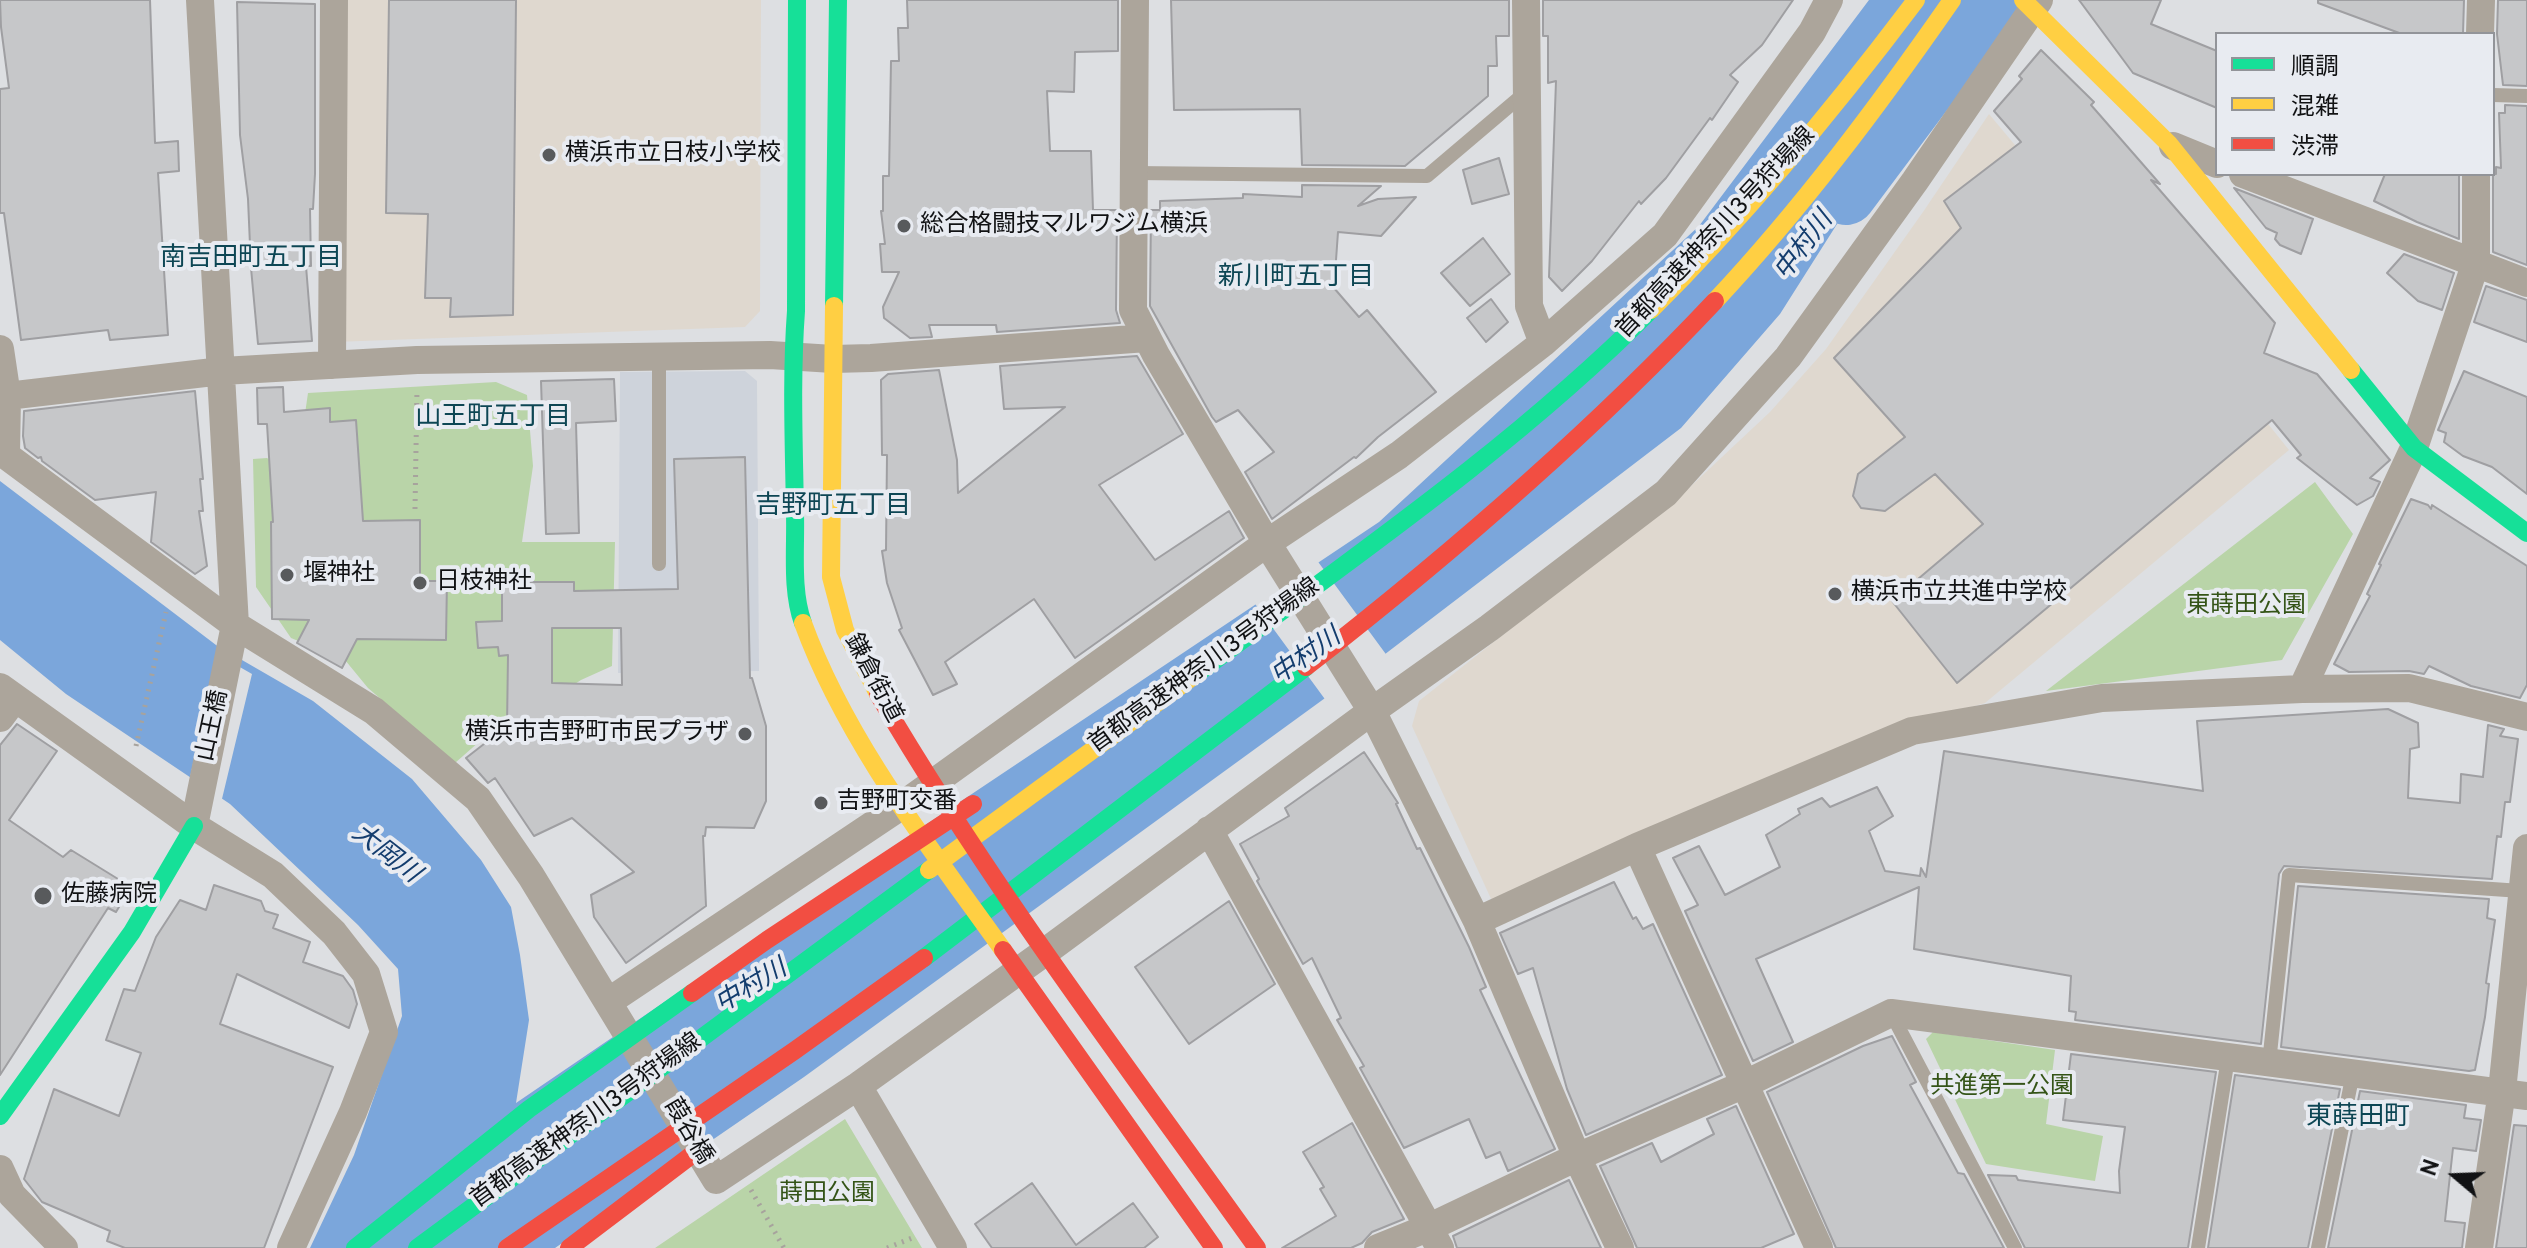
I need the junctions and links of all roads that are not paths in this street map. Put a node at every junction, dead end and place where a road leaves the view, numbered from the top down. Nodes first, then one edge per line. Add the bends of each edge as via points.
1 (200, 0) edge
2 (334, 0) edge
3 (797, 0) edge
4 (838, 0) edge
5 (1135, 0) edge
6 (1526, 0) edge
7 (1829, 0) edge
8 (1916, 0) edge
9 (1952, 0) edge
10 (2481, 0) edge
11 (2031, 3) edge
12 (2480, 32) edge
13 (1527, 92) junction
14 (2495, 95) edge
15 (2527, 96) edge
16 (2169, 144) junction
17 (2215, 163) edge
18 (1134, 173) junction
19 (2248, 176) edge
20 (2476, 176) edge
21 (2476, 262) junction
22 (2527, 283) edge
23 (1147, 338) junction
24 (1543, 343) junction
25 (0, 349) edge
26 (793, 355) junction
27 (659, 357) junction
28 (833, 359) junction
29 (332, 365) junction
30 (222, 371) junction
31 (7, 396) junction
32 (2414, 448) junction
33 (3, 453) edge
34 (1399, 524) junction
35 (2527, 533) edge
36 (1267, 543) junction
37 (659, 564) dead end
38 (235, 625) junction
39 (2302, 689) junction
40 (5, 701) edge
41 (1262, 702) junction
42 (1114, 711) dead end
43 (1372, 711) junction
44 (2527, 717) edge
45 (930, 783) junction
46 (982, 798) dead end
47 (901, 806) junction
48 (194, 826) junction
49 (1209, 830) junction
50 (1637, 847) junction
51 (2525, 868) edge
52 (821, 904) junction
53 (1477, 921) junction
54 (974, 944) dead end
55 (1045, 952) junction
56 (691, 969) dead end
57 (1017, 972) junction
58 (608, 1002) junction
59 (639, 1006) dead end
60 (1891, 1013) junction
61 (600, 1034) dead end
62 (2228, 1058) junction
63 (2269, 1063) junction
64 (2353, 1073) junction
65 (1745, 1084) junction
66 (858, 1086) junction
67 (2514, 1093) edge
68 (0, 1116) edge
69 (713, 1139) dead end
70 (1577, 1157) junction
71 (0, 1169) edge
72 (1435, 1238) edge
73 (291, 1247) edge
74 (64, 1248) edge
75 (355, 1248) edge
76 (417, 1248) edge
77 (507, 1248) edge
78 (569, 1248) edge
79 (953, 1248) edge
80 (1214, 1248) edge
81 (1257, 1248) edge
82 (1378, 1248) edge
83 (1620, 1248) edge
84 (1819, 1248) edge
85 (2015, 1248) edge
86 (2198, 1248) edge
87 (2318, 1248) edge
88 (2479, 1248) edge

1 - 30 street, 山王橋
2 - 29 street
3 - 26 main road, 鎌倉街道
4 - 28 main road, 鎌倉街道
5 - 18 street
6 - 13 street
7 - 24 street via 1812,32 1665,235
8 - 34 main road, 首都高速神奈川3号狩場線 via 1781,170 1677,284 1585,372
9 - 41 main road, 首都高速神奈川3号狩場線 via 1789,219 1664,356 1495,512
10 - 12 street
11 - 16 main road
11 - 43 street via 1915,181 1788,357 1666,493
13 - 18 lane via 1427,176
13 - 24 street via 1529,306
14 - 15 lane
16 - 17 street
16 - 32 main road
18 - 23 street via 1133,310
19 - 21 street
20 - 21 street
21 - 22 street
21 - 32 street
23 - 28 street
23 - 36 street
24 - 36 street via 1399,455
25 - 31 street
26 - 27 street
26 - 28 street
26 - 47 main road, 鎌倉街道 via 798,610 814,654
27 - 29 street
27 - 37 lane
28 - 45 main road, 鎌倉街道 via 831,577 845,630 864,670
29 - 30 street
30 - 31 street
30 - 38 street, 山王橋
31 - 33 street
32 - 35 main road
32 - 39 street
33 - 38 street, 葭谷橋
34 - 42 main road
34 - 76 main road, 首都高速神奈川3号狩場線
36 - 43 street
36 - 45 street
38 - 48 street, 山王橋
38 - 58 street, 葭谷橋 via 374,711 478,799
39 - 44 street via 2409,688
39 - 50 street via 2102,698 1912,731
40 - 48 street
41 - 54 main road
41 - 77 main road, 首都高速神奈川3号狩場線 via 886,985
43 - 49 street
43 - 53 street
45 - 47 street
45 - 55 main road, 鎌倉街道
46 - 52 main road
47 - 57 main road, 鎌倉街道
47 - 58 street
48 - 68 main road via 132,932
48 - 73 street via 273,875 334,933 366,974 384,1032
49 - 55 street
49 - 72 street
50 - 53 street
50 - 65 street
51 - 63 lane via 2289,875
51 - 67 street
52 - 56 main road
52 - 75 main road via 529,1109
53 - 70 street
55 - 57 street
55 - 81 main road, 鎌倉街道
57 - 66 street
57 - 80 main road, 鎌倉街道
58 - 66 street, 葭谷橋 via 726,1173
59 - 61 main road
60 - 62 street
60 - 65 street
60 - 85 lane
62 - 63 street
62 - 86 lane
63 - 64 street
64 - 67 street
64 - 87 lane
65 - 70 street
65 - 84 street
66 - 79 street
67 - 88 street
69 - 78 main road
70 - 72 street
70 - 83 street
71 - 74 street via 12,1195
72 - 82 street

